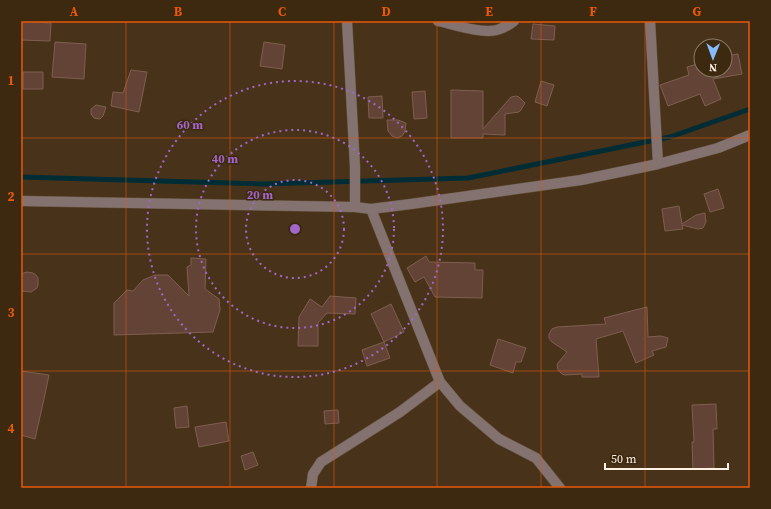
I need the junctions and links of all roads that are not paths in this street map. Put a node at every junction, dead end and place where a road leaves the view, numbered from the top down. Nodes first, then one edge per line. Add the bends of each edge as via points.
1 (347, 21) edge
2 (438, 21) edge
3 (514, 21) edge
4 (650, 21) edge
5 (750, 135) edge
6 (658, 164) junction
7 (21, 201) edge
8 (355, 207) junction
9 (371, 208) junction
10 (440, 382) junction
11 (311, 488) edge
12 (560, 488) edge

1 - 8 street
2 - 3 street via 480,30 496,30
4 - 6 street
5 - 6 street via 718,148
6 - 9 street via 581,180
7 - 8 street
8 - 9 street
9 - 10 street
10 - 11 street via 400,412 321,462 313,474
10 - 12 street via 460,406 499,439 536,458

